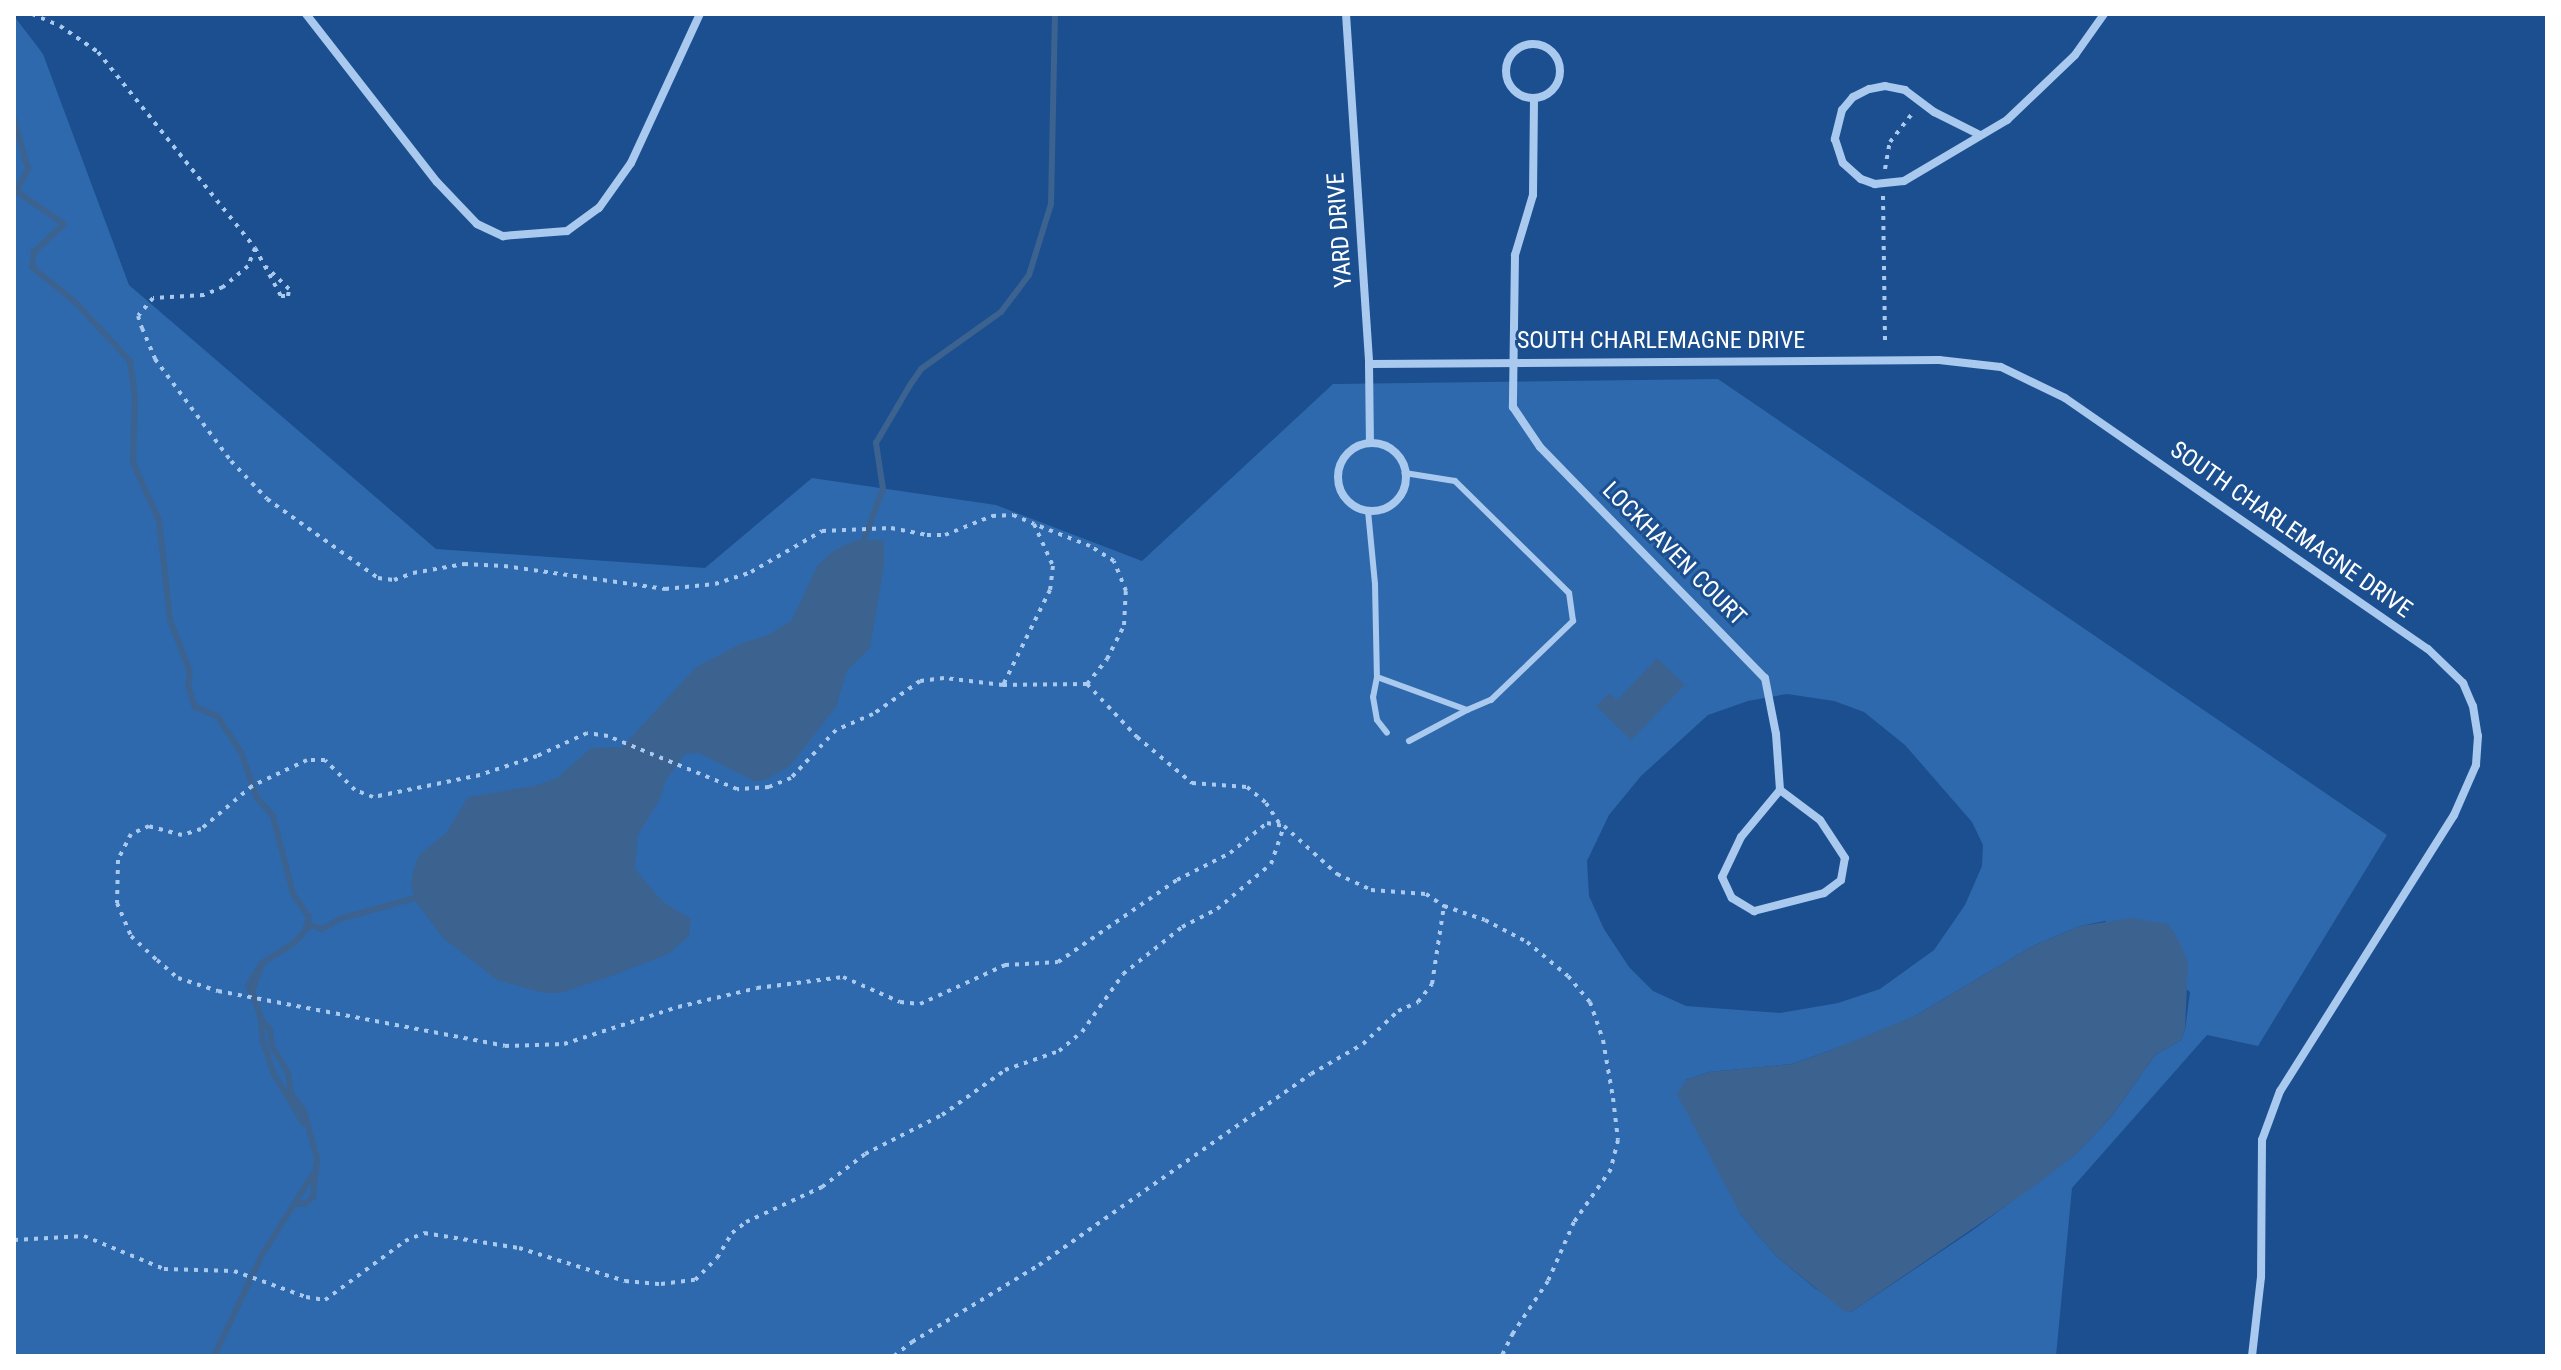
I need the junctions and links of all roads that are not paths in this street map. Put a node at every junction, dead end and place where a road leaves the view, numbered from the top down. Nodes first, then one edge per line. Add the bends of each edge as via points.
1 (306, 14) edge
2 (700, 14) edge
3 (1346, 14) edge
4 (2104, 14) edge
5 (1534, 99) junction
6 (1980, 135) junction
7 (1512, 361) junction
8 (1369, 364) junction
9 (1370, 443) junction
10 (1405, 473) junction
11 (1368, 511) junction
12 (1377, 677) junction
13 (1467, 710) junction
14 (1387, 733) dead end
15 (1409, 741) dead end
16 (1780, 790) junction
17 (2252, 1356) edge

1 - 2 street via 437,182 477,224 515,236 567,231 599,208 631,163
3 - 8 street, YARD DRIVE
4 - 6 street via 2065,65 2007,120
5 - 5 street via 1517,94 1506,78 1513,53 1529,44 1553,52 1561,69 1557,86
5 - 7 street, LOCKHAVEN COURT via 1534,176 1515,255
6 - 6 street via 1905,90 1885,86 1853,97 1842,110 1835,139 1849,170 1875,184 1891,185
7 - 8 street, SOUTH CHARLEMAGNE DRIVE
7 - 16 street, LOCKHAVEN COURT via 1513,407 1540,447 1765,678
7 - 17 street, SOUTH CHARLEMAGNE DRIVE via 1939,360 2001,367 2065,398 2428,649 2463,683 2478,736 2476,765 2439,839 2280,1091 2262,1140 2261,1277
8 - 9 street, YARD DRIVE
9 - 10 street via 1391,449
9 - 11 street via 1350,452 1338,471 1348,502
10 - 11 street via 1398,499 1389,507
10 - 13 lane via 1455,481 1569,593 1573,621 1491,700
11 - 12 lane
12 - 13 lane
12 - 14 lane via 1377,720
13 - 15 lane
16 - 16 street via 1741,837 1722,877 1732,898 1754,911 1824,893 1841,880 1845,858 1820,820

